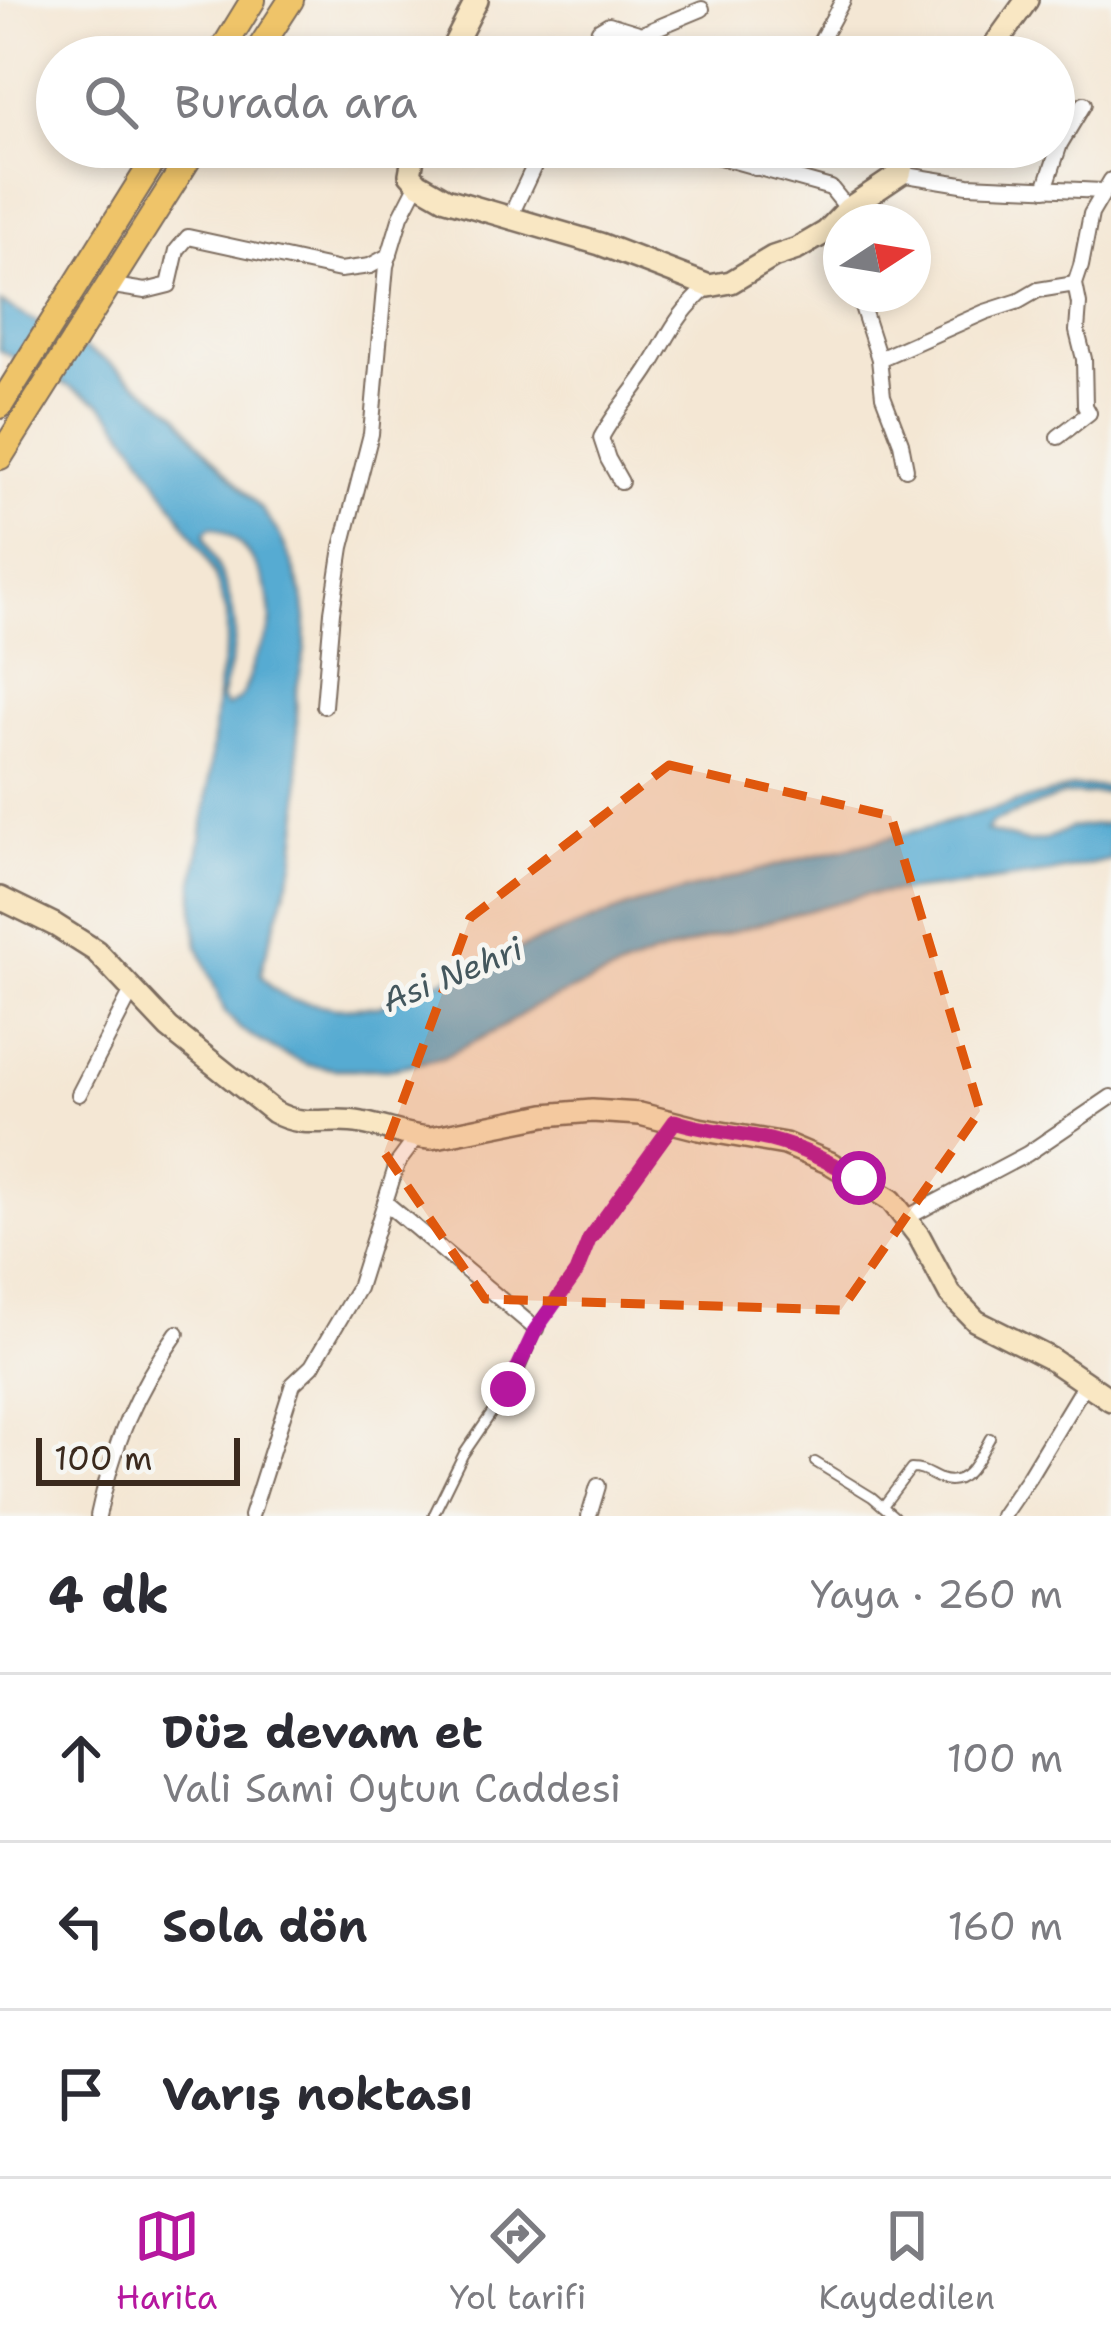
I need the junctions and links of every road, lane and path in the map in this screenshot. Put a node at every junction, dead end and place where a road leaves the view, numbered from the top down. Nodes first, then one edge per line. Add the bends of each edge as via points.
1 (253, 0) edge
2 (291, 0) edge
3 (477, 0) edge
4 (843, 0) edge
5 (1027, 0) edge
6 (702, 9) dead end
7 (231, 36) edge
8 (268, 36) edge
9 (459, 36) edge
10 (597, 36) edge
11 (823, 36) edge
12 (1001, 36) edge
13 (1084, 104) dead end
14 (1075, 119) edge
15 (149, 168) edge
16 (182, 168) edge
17 (411, 168) edge
18 (532, 168) edge
19 (755, 168) edge
20 (901, 168) edge
21 (1052, 168) edge
22 (899, 174) junction
23 (418, 183) junction
24 (1107, 185) edge
25 (1045, 189) junction
26 (840, 204) edge
27 (862, 204) edge
28 (510, 217) junction
29 (823, 234) edge
30 (390, 255) junction
31 (1075, 284) junction
32 (107, 285) junction
33 (709, 286) junction
34 (864, 312) edge
35 (879, 358) junction
36 (0, 406) edge
37 (1058, 437) dead end
38 (0, 458) edge
39 (906, 469) dead end
40 (621, 482) dead end
41 (324, 706) dead end
42 (0, 898) edge
43 (134, 988) junction
44 (79, 1094) dead end
45 (1111, 1097) edge
46 (675, 1121) junction
47 (417, 1137) junction
48 (386, 1203) junction
49 (906, 1218) junction
50 (536, 1329) junction
51 (177, 1333) dead end
52 (1101, 1386) edge
53 (990, 1438) dead end
54 (814, 1462) dead end
55 (598, 1486) dead end
56 (884, 1506) junction
57 (98, 1516) edge
58 (251, 1516) edge
59 (433, 1516) edge
60 (589, 1516) edge
61 (894, 1516) edge
62 (1003, 1516) edge

1 - 7 highway
2 - 8 highway
3 - 9 street
4 - 11 street
5 - 12 street
6 - 10 street via 642,34 609,24
13 - 14 street
15 - 36 highway
16 - 32 highway
17 - 23 street
18 - 28 street
19 - 26 street via 831,188
20 - 22 street
21 - 25 street
22 - 25 street
22 - 27 street
23 - 28 street
23 - 30 street
24 - 25 street
24 - 31 street via 1090,214
28 - 33 street
29 - 33 street
30 - 32 street via 340,270 188,237 169,285
30 - 41 street via 370,434 342,547
31 - 35 street via 1038,290
31 - 37 street via 1089,413
32 - 38 highway
33 - 40 street via 686,306 602,438
34 - 35 street
35 - 39 street
42 - 43 street via 96,951
43 - 44 street
43 - 47 street via 169,1028 286,1119 362,1123
45 - 49 street via 1027,1154
46 - 47 street via 568,1112
46 - 49 street via 808,1153 869,1185
46 - 50 lane
47 - 48 street via 397,1165
48 - 50 street
48 - 58 street via 358,1288 293,1384
49 - 52 street via 950,1294 976,1321
50 - 59 lane via 517,1376
51 - 57 street via 122,1430
52 - 62 street
53 - 56 lane via 965,1476 943,1480 911,1469
54 - 56 lane
55 - 60 street
56 - 61 lane

